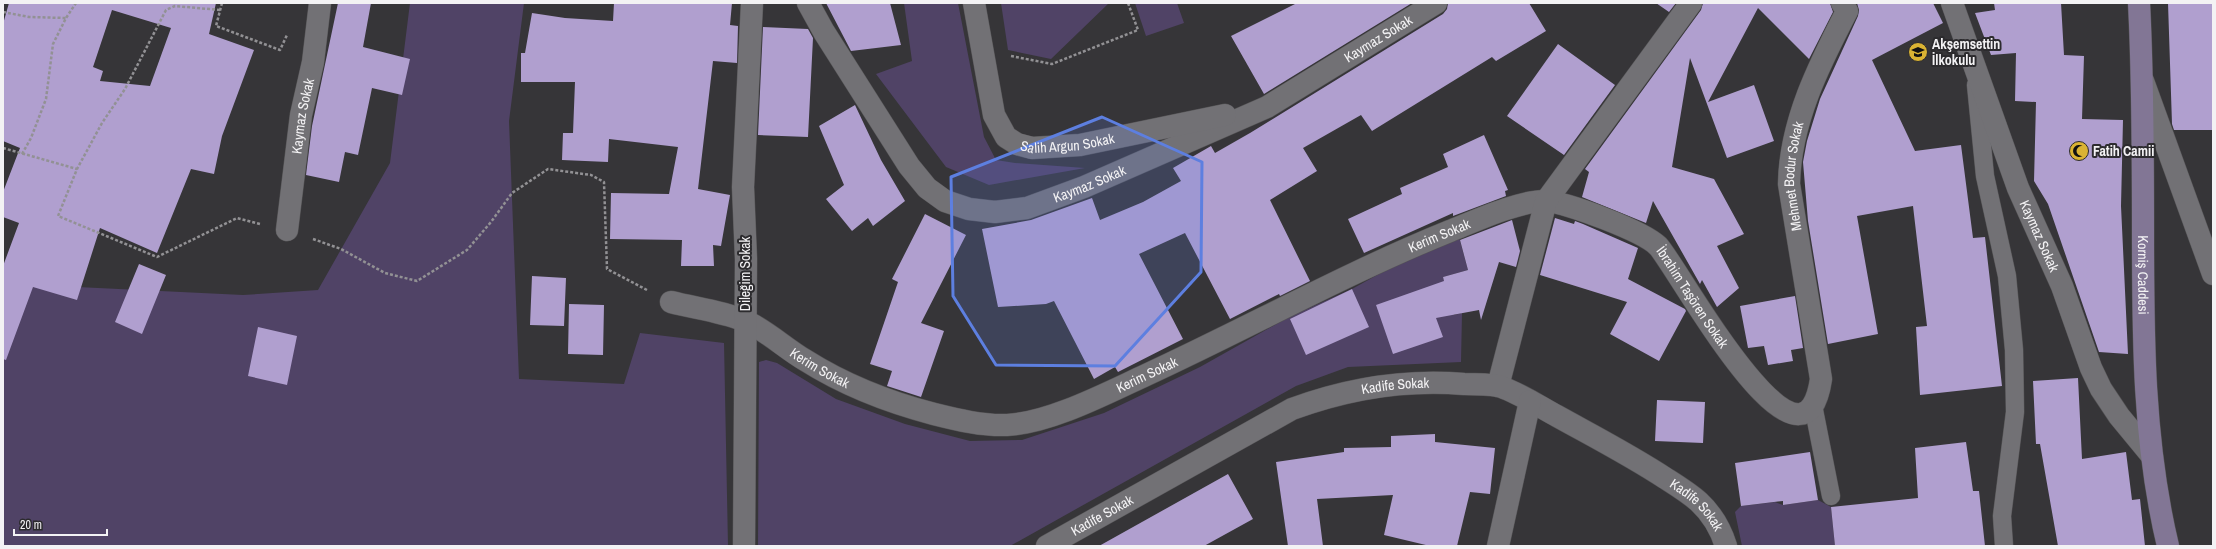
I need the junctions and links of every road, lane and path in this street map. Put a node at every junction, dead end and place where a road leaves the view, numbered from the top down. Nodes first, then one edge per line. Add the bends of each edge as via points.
1 (76, 3) edge
2 (222, 3) edge
3 (320, 3) edge
4 (752, 3) edge
5 (808, 3) edge
6 (974, 3) edge
7 (1128, 3) edge
8 (1436, 3) edge
9 (1691, 3) edge
10 (1842, 3) edge
11 (1952, 3) edge
12 (2139, 3) edge
13 (220, 10) junction
14 (3, 12) edge
15 (66, 18) junction
16 (289, 30) dead end
17 (982, 50) junction
18 (1973, 57) junction
19 (2143, 79) junction
20 (1267, 107) junction
21 (3, 148) edge
22 (22, 154) junction
23 (77, 169) junction
24 (1546, 201) junction
25 (287, 230) junction
26 (2213, 274) edge
27 (671, 302) joint
28 (745, 320) junction
29 (1498, 386) junction
30 (1530, 401) junction
31 (1814, 404) junction
32 (2152, 456) junction
33 (1831, 496) dead end
34 (744, 546) edge
35 (1047, 546) edge
36 (1498, 546) edge
37 (1726, 546) edge
38 (2004, 546) edge
39 (2168, 546) edge

1 - 15 path
2 - 13 path
3 - 25 street, Kaymaz Sokak via 313,62 301,115
4 - 28 street, Dileğim Sokak via 743,187
5 - 20 street, Kaymaz Sokak via 909,166 927,188 945,201 969,209 995,212 1028,208 1084,187
6 - 17 street, Salih Argun Sokak
7 - 17 path via 1138,30 1052,64
8 - 20 street, Kaymaz Sokak
9 - 24 street
10 - 31 street, Mehmet Bodur Sokak via 1847,11 1820,63 1804,106 1789,162 1788,184 1821,379
11 - 18 street, Kaymaz Sokak
12 - 19 main road, Korniş Caddesi
13 - 16 path via 216,26 280,50
13 - 23 path via 175,6 166,10 125,89 102,123
14 - 15 path via 29,17
15 - 22 path via 53,44 46,99
17 - 20 street, Salih Argun Sokak via 994,115 999,127 1006,137 1017,144 1032,148 1080,145
18 - 32 street, Kaymaz Sokak via 2018,188 2062,286 2094,375 2119,416
18 - 38 lane via 1985,176 2007,276 2014,350 2015,412 2002,516
19 - 26 street
19 - 32 main road, Korniş Caddesi via 2143,354
21 - 22 path
22 - 23 path
23 - 25 path via 58,216 158,257 237,218
24 - 28 street, Kerim Sokak via 1492,215 1442,234 1099,397 1044,418 1009,425 980,424 948,418 871,395 837,380
24 - 29 street
24 - 31 street, İbrahim Taşören Sokak via 1632,229 1648,238 1661,249 1714,331 1762,392 1789,411 1800,415 1809,411
25 - 27 path via 341,249 385,272 417,281 467,250 512,193 548,168 591,175 604,182 607,269
27 - 28 street, Kerim Sokak
28 - 34 street, Dileğim Sokak
29 - 30 street, Kadife Sokak
29 - 35 street, Kadife Sokak via 1422,382 1384,385 1325,397 1292,409
30 - 36 street
30 - 37 street, Kadife Sokak via 1682,489 1700,503 1721,532
31 - 33 lane
32 - 39 main road, Korniş Caddesi

